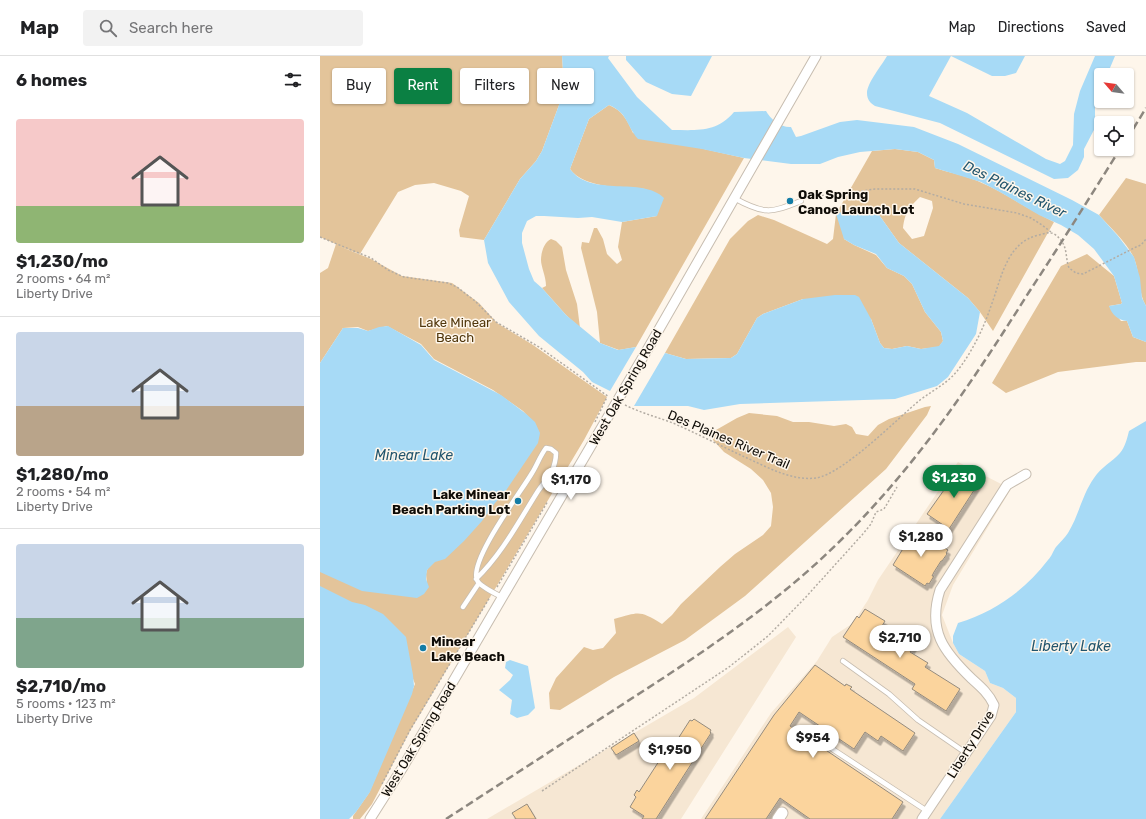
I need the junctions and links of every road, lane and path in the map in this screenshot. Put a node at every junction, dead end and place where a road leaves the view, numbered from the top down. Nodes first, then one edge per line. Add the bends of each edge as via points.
1 (816, 56) edge
2 (734, 198) junction
3 (801, 201) joint
4 (1051, 232) junction
5 (320, 238) edge
6 (1146, 239) edge
7 (607, 396) junction
8 (617, 402) junction
9 (594, 422) dead end
10 (1026, 474) dead end
11 (897, 487) dead end
12 (551, 496) dead end
13 (478, 581) junction
14 (494, 592) junction
15 (502, 597) junction
16 (463, 607) dead end
17 (843, 661) dead end
18 (814, 737) dead end
19 (966, 753) junction
20 (381, 786) dead end
21 (542, 791) dead end
22 (924, 815) edge
23 (370, 819) edge

1 - 2 street, West Oak Spring Road
2 - 3 lane via 765,212 779,210
2 - 8 street, West Oak Spring Road
3 - 4 path via 813,196 875,189 915,189 964,204 1017,212 1042,224
4 - 6 path via 1064,243 1069,268 1079,274 1089,272 1136,248
4 - 8 path, Des Plaines River Trail via 1033,236 1018,246 1006,262 991,307 973,348 961,367 946,383 921,400 850,460 819,478 808,479 780,473 673,424
5 - 7 path, Des Plaines River Trail via 371,258 404,277 448,283 457,287 496,322 539,347
7 - 8 path, Des Plaines River Trail
7 - 9 path
8 - 15 street, West Oak Spring Road
10 - 19 street, Liberty Drive via 1007,485 940,590 937,602 937,628 940,640 954,662 990,696 994,705 991,716
11 - 21 path via 884,510 876,512 871,524 848,551 786,618 751,650
12 - 14 path
13 - 13 lane via 476,567 490,539 542,453 546,448 551,449 556,453 551,474
13 - 14 lane
13 - 16 lane
14 - 15 lane
14 - 20 path via 410,730
15 - 23 street, West Oak Spring Road
17 - 19 lane via 889,694 918,720
18 - 22 lane
19 - 22 street, Liberty Drive

